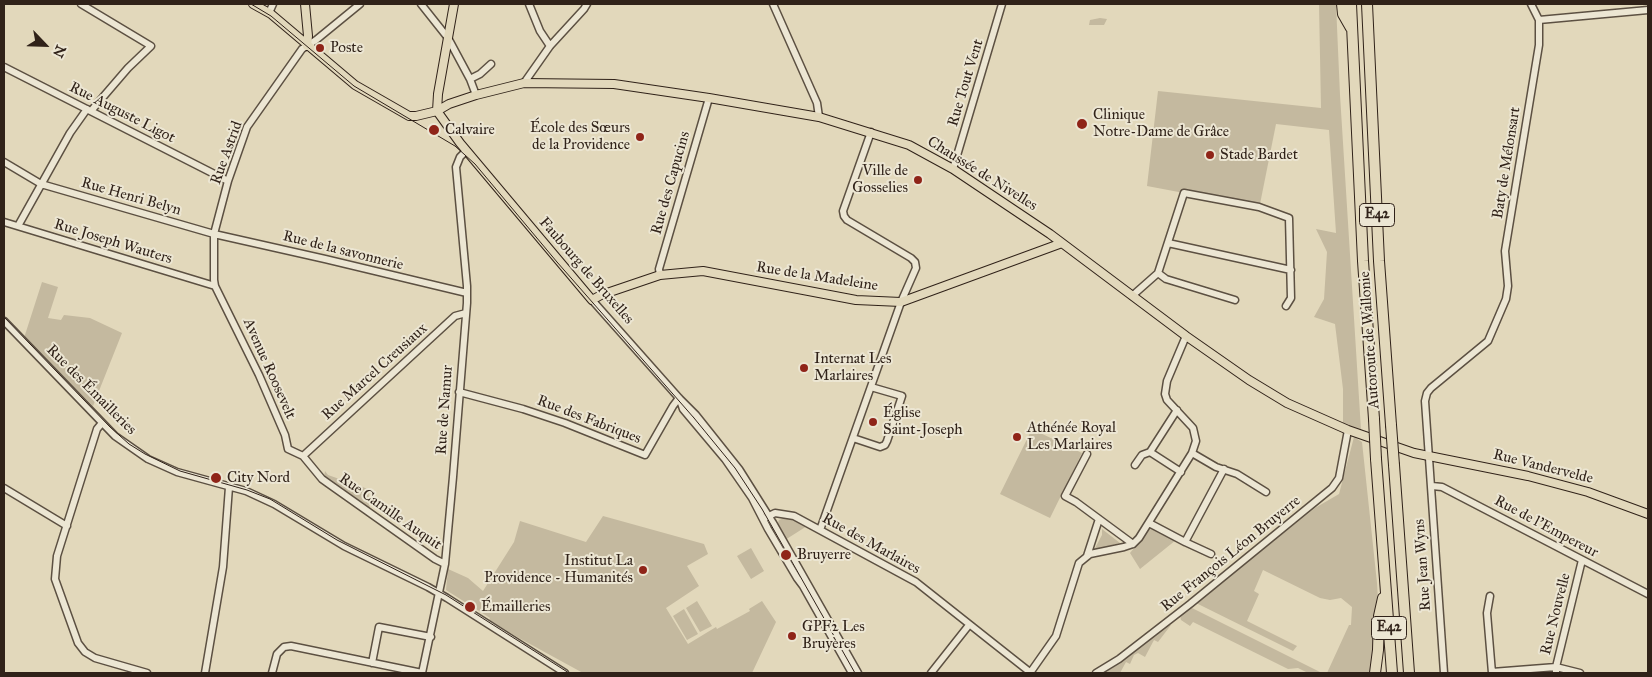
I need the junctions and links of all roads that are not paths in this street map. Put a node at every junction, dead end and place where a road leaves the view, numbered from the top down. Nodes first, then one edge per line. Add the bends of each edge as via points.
1 (81, 4) edge
2 (253, 4) edge
3 (273, 4) edge
4 (305, 4) edge
5 (360, 4) edge
6 (421, 4) edge
7 (454, 4) edge
8 (529, 4) edge
9 (587, 4) edge
10 (773, 4) edge
11 (1002, 4) edge
12 (1342, 4) edge
13 (1351, 4) edge
14 (1367, 4) edge
15 (1531, 4) edge
16 (1648, 10) edge
17 (269, 13) junction
18 (1539, 20) junction
19 (1352, 30) junction
20 (448, 38) junction
21 (307, 46) junction
22 (550, 46) junction
23 (491, 64) dead end
24 (4, 68) edge
25 (470, 79) junction
26 (524, 83) junction
27 (476, 95) junction
28 (709, 98) junction
29 (89, 110) junction
30 (437, 111) junction
31 (819, 117) junction
32 (870, 132) junction
33 (466, 151) junction
34 (4, 162) edge
35 (953, 169) junction
36 (228, 181) junction
37 (41, 184) junction
38 (4, 222) edge
39 (18, 226) junction
40 (214, 234) junction
41 (1062, 243) junction
42 (1168, 243) junction
43 (1291, 270) junction
44 (1158, 273) junction
45 (660, 275) junction
46 (215, 286) junction
47 (467, 293) junction
48 (1132, 296) junction
49 (592, 300) junction
50 (1235, 300) dead end
51 (901, 302) junction
52 (1286, 306) dead end
53 (466, 313) junction
54 (4, 321) edge
55 (1186, 336) junction
56 (871, 386) junction
57 (459, 392) junction
58 (679, 398) junction
59 (1177, 410) junction
60 (102, 423) junction
61 (1348, 430) junction
62 (852, 438) junction
63 (1150, 452) junction
64 (1192, 453) junction
65 (1087, 454) dead end
66 (1428, 455) junction
67 (303, 456) junction
68 (1135, 465) dead end
69 (1224, 469) junction
70 (1181, 472) junction
71 (322, 479) joint
72 (1432, 486) junction
73 (229, 487) junction
74 (4, 488) edge
75 (1266, 492) dead end
76 (1648, 514) edge
77 (766, 517) junction
78 (1099, 519) junction
79 (1149, 523) junction
80 (67, 526) junction
81 (820, 530) junction
82 (1185, 542) junction
83 (1133, 544) junction
84 (1211, 554) dead end
85 (1087, 556) junction
86 (1582, 560) junction
87 (445, 564) junction
88 (1386, 582) junction
89 (438, 593) junction
90 (1648, 594) edge
91 (1490, 596) dead end
92 (969, 625) junction
93 (431, 637) junction
94 (372, 663) junction
95 (1556, 670) edge
96 (147, 673) edge
97 (205, 673) edge
98 (272, 673) edge
99 (422, 673) edge
100 (565, 673) edge
101 (852, 673) edge
102 (858, 673) edge
103 (931, 673) edge
104 (1030, 673) edge
105 (1096, 673) edge
106 (1375, 673) edge
107 (1392, 673) edge
108 (1409, 673) edge
109 (1444, 673) edge
110 (1580, 673) edge

1 - 29 street via 151,46
2 - 17 main road
3 - 17 street
4 - 21 main road
5 - 21 street, Rue Astrid
6 - 20 street
7 - 20 main road
8 - 22 street
9 - 22 street
10 - 31 street via 817,103
11 - 35 street, Rue Tout Vent
12 - 19 highway via 1343,14
13 - 19 highway, Autoroute de Wallonie / E42
14 - 108 highway, Autoroute de Wallonie / E42, bridge via 1379,261
15 - 18 street, Baty de Mélonsart
16 - 18 street
17 - 21 main road
18 - 66 street, Baty de Mélonsart via 1539,45 1505,251 1508,293 1488,341 1427,393
19 - 88 highway, Autoroute de Wallonie / E42, bridge via 1363,261
20 - 25 street
20 - 30 main road
21 - 30 main road, Chaussée de Nivelles via 359,88 403,114 411,116
21 - 36 street, Rue Astrid via 300,50 247,127
22 - 26 street
23 - 25 street
24 - 29 street, Rue Auguste Ligot
25 - 27 street
26 - 27 main road, Chaussée de Nivelles
26 - 28 main road, Chaussée de Nivelles via 614,84
27 - 30 main road, Chaussée de Nivelles via 447,104
28 - 31 main road, Chaussée de Nivelles
28 - 45 street, Rue des Capucins via 659,269
29 - 36 street, Rue Auguste Ligot
29 - 37 street via 70,133
30 - 33 main road, Faubourg de Bruxelles
31 - 32 main road, Chaussée de Nivelles
32 - 35 main road, Chaussée de Nivelles via 909,145
32 - 51 street via 843,211 847,220 914,262 916,268
33 - 47 street, Rue de Namur via 456,167
33 - 49 main road, Faubourg de Bruxelles
34 - 37 street, Rue Henri Belyn
35 - 41 main road, Chaussée de Nivelles
36 - 40 street, Rue Astrid
37 - 39 street
37 - 40 street, Rue Henri Belyn
38 - 39 street, Rue Joseph Wauters
39 - 46 street, Rue Joseph Wauters
40 - 46 street, Rue Astrid
40 - 47 street, Rue de la savonnerie
41 - 48 main road, Chaussée de Nivelles
41 - 51 main road, Rue de la Madeleine
42 - 43 street
42 - 43 street via 1184,194 1259,207 1289,218
42 - 44 street
43 - 52 street via 1291,298
44 - 48 street
44 - 50 street via 1166,279
45 - 49 main road, Rue de la Madeleine
45 - 51 main road, Rue de la Madeleine via 702,271 856,300
46 - 67 street, Avenue Roosevelt via 259,375 288,449
47 - 53 street, Rue de Namur
48 - 55 main road, Chaussée de Nivelles
49 - 58 street, Faubourg de Bruxelles
51 - 56 street
53 - 57 street, Rue de Namur
53 - 67 street, Rue Marcel Creusiaux via 455,316
54 - 60 street, Rue des Émailleries
55 - 59 street via 1165,388 1167,400
55 - 61 main road, Chaussée de Nivelles via 1287,403
56 - 62 street
56 - 62 street via 902,396 887,441 880,447
57 - 58 street, Rue des Fabriques via 565,423 645,455
57 - 87 street, Rue de Namur
58 - 77 street, Faubourg de Bruxelles via 734,461
59 - 63 street
59 - 64 street via 1194,430 1196,441
60 - 73 street, Rue des Émailleries via 123,442 158,464
60 - 80 street via 97,429
61 - 66 main road, Chaussée de Nivelles
61 - 105 street, Rue François Léon Bruyerre via 1339,478 1332,488 1119,660
62 - 81 street
63 - 68 street via 1142,455
63 - 70 street
64 - 69 street
64 - 70 street
65 - 78 street via 1065,496
66 - 72 street, Rue Jean Wyns
66 - 76 main road, Rue Vandervelde via 1588,492
67 - 71 street, Avenue Roosevelt
69 - 75 street
69 - 82 street
70 - 79 street
71 - 87 street, Rue Camille Auquit
72 - 86 street, Rue de l'Empereur via 1442,487
72 - 109 street, Rue Jean Wyns
73 - 89 street, Rue des Émailleries via 258,496 344,546
73 - 97 street via 223,567
74 - 80 street
77 - 81 street, Rue des Marlaires via 775,512 788,514
77 - 101 street, Faubourg de Bruxelles via 796,577
77 - 102 street, Faubourg de Bruxelles
78 - 83 street
78 - 85 street
79 - 82 street
79 - 83 street
80 - 96 street via 57,556 55,579 78,643 95,658
81 - 92 street, Rue des Marlaires via 916,582
82 - 84 street
83 - 85 street
85 - 104 street via 1080,563 1056,636
86 - 90 street, Rue de l'Empereur
86 - 95 street, Rue Nouvelle
87 - 89 street, Rue de Namur
88 - 106 highway via 1379,616
88 - 107 highway, Autoroute de Wallonie / E42
89 - 93 street, Rue de Namur
89 - 100 street, Rue des Émailleries
91 - 95 street via 1487,613 1492,673
92 - 103 street
92 - 104 street, Rue des Marlaires
93 - 94 street via 380,627
93 - 99 street, Rue de Namur
94 - 98 street via 291,646 284,647 277,654
94 - 99 street
95 - 110 street

